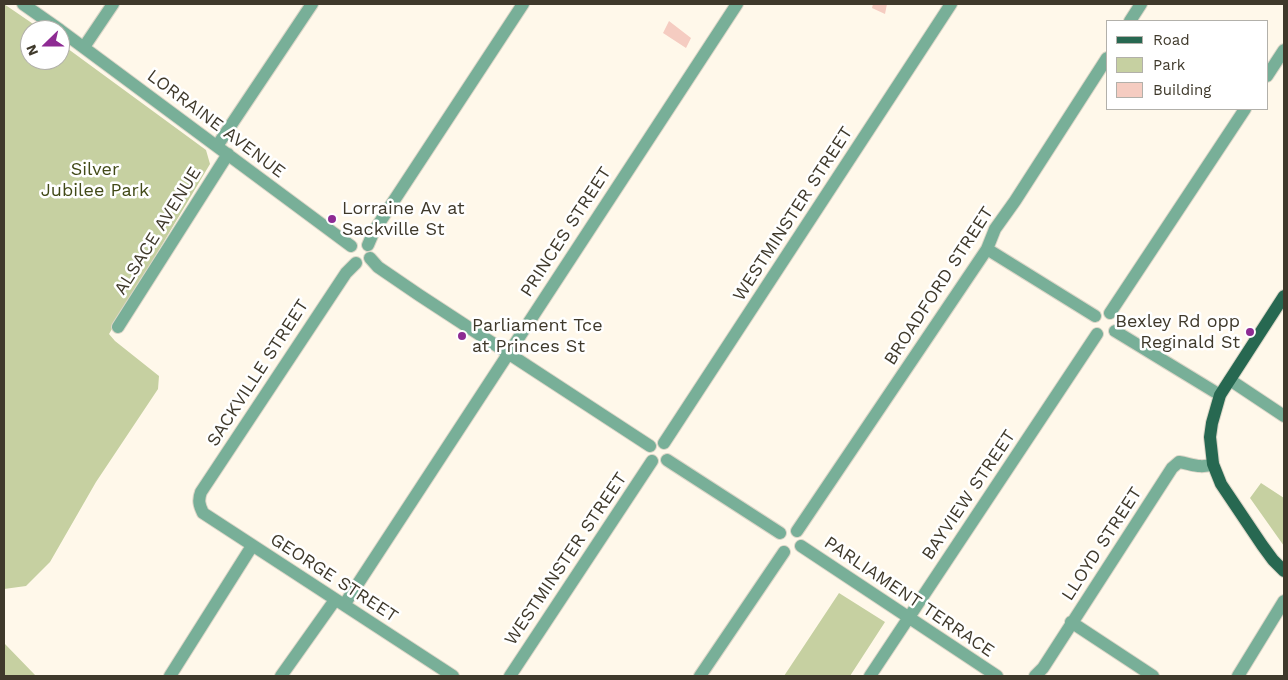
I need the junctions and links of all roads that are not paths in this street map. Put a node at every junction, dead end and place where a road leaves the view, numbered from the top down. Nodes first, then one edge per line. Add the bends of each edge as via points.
1 (23, 4) edge
2 (113, 4) edge
3 (312, 4) edge
4 (523, 4) edge
5 (737, 4) edge
6 (951, 4) edge
7 (1141, 4) edge
8 (46, 20) edge
9 (1131, 20) edge
10 (70, 37) edge
11 (84, 47) junction
12 (1284, 50) edge
13 (1106, 60) edge
14 (1268, 74) edge
15 (1245, 110) edge
16 (217, 146) junction
17 (228, 154) junction
18 (368, 245) junction
19 (352, 246) junction
20 (987, 249) junction
21 (370, 258) junction
22 (356, 263) junction
23 (1284, 296) edge
24 (1110, 313) junction
25 (1095, 316) junction
26 (118, 326) dead end
27 (1114, 331) junction
28 (1097, 334) junction
29 (507, 353) junction
30 (1230, 380) junction
31 (1220, 395) junction
32 (1284, 416) edge
33 (664, 443) junction
34 (650, 446) junction
35 (667, 460) junction
36 (652, 462) junction
37 (1213, 464) junction
38 (199, 507) joint
39 (797, 531) junction
40 (780, 533) junction
41 (252, 546) junction
42 (801, 546) junction
43 (784, 552) junction
44 (1273, 560) junction
45 (1284, 572) edge
46 (1284, 582) edge
47 (1284, 601) edge
48 (339, 602) junction
49 (908, 618) junction
50 (1072, 622) junction
51 (170, 676) edge
52 (281, 676) edge
53 (453, 676) edge
54 (510, 676) edge
55 (700, 676) edge
56 (870, 676) edge
57 (997, 676) edge
58 (1035, 676) edge
59 (1153, 676) edge
60 (1238, 676) edge

1 - 8 street, LORRAINE AVENUE
2 - 11 street
3 - 16 street
4 - 18 street via 374,231
5 - 29 street, PRINCES STREET
6 - 33 street, WESTMINSTER STREET
7 - 9 street
10 - 11 street, LORRAINE AVENUE
11 - 16 street, LORRAINE AVENUE
12 - 14 street
13 - 20 street, BROADFORD STREET via 995,229
15 - 24 street
16 - 17 street, LORRAINE AVENUE
17 - 19 street, LORRAINE AVENUE
17 - 26 street, ALSACE AVENUE
18 - 19 street via 358,242
18 - 21 street
19 - 22 street via 349,256
20 - 25 street
20 - 39 street, BROADFORD STREET
21 - 22 street via 365,263
21 - 29 street
22 - 38 street, SACKVILLE STREET via 346,273 201,492
23 - 30 main road
24 - 25 street
24 - 27 street via 1117,324
25 - 28 street via 1092,326
27 - 28 street via 1108,336
27 - 31 street
28 - 49 street, BAYVIEW STREET
29 - 34 street
29 - 48 street, PRINCES STREET
30 - 31 main road
30 - 32 street
31 - 37 main road via 1210,437
33 - 34 street via 656,442
33 - 35 street via 670,453
34 - 36 street via 648,454
35 - 36 street via 659,464
35 - 40 street
36 - 54 street, WESTMINSTER STREET
37 - 44 main road via 1221,484
37 - 50 street, LLOYD STREET via 1199,467 1179,462 1172,468
38 - 41 street, GEORGE STREET
39 - 40 street via 787,529
39 - 42 street via 801,536
40 - 43 street via 777,540
41 - 48 street, GEORGE STREET
41 - 51 street
42 - 43 street via 794,553
42 - 49 street, PARLIAMENT TERRACE
43 - 55 street
44 - 45 main road
44 - 46 main road
47 - 60 street
48 - 52 street, PRINCES STREET
48 - 53 street, GEORGE STREET
49 - 56 street, BAYVIEW STREET
49 - 57 street, PARLIAMENT TERRACE
50 - 58 street, LLOYD STREET
50 - 59 street

